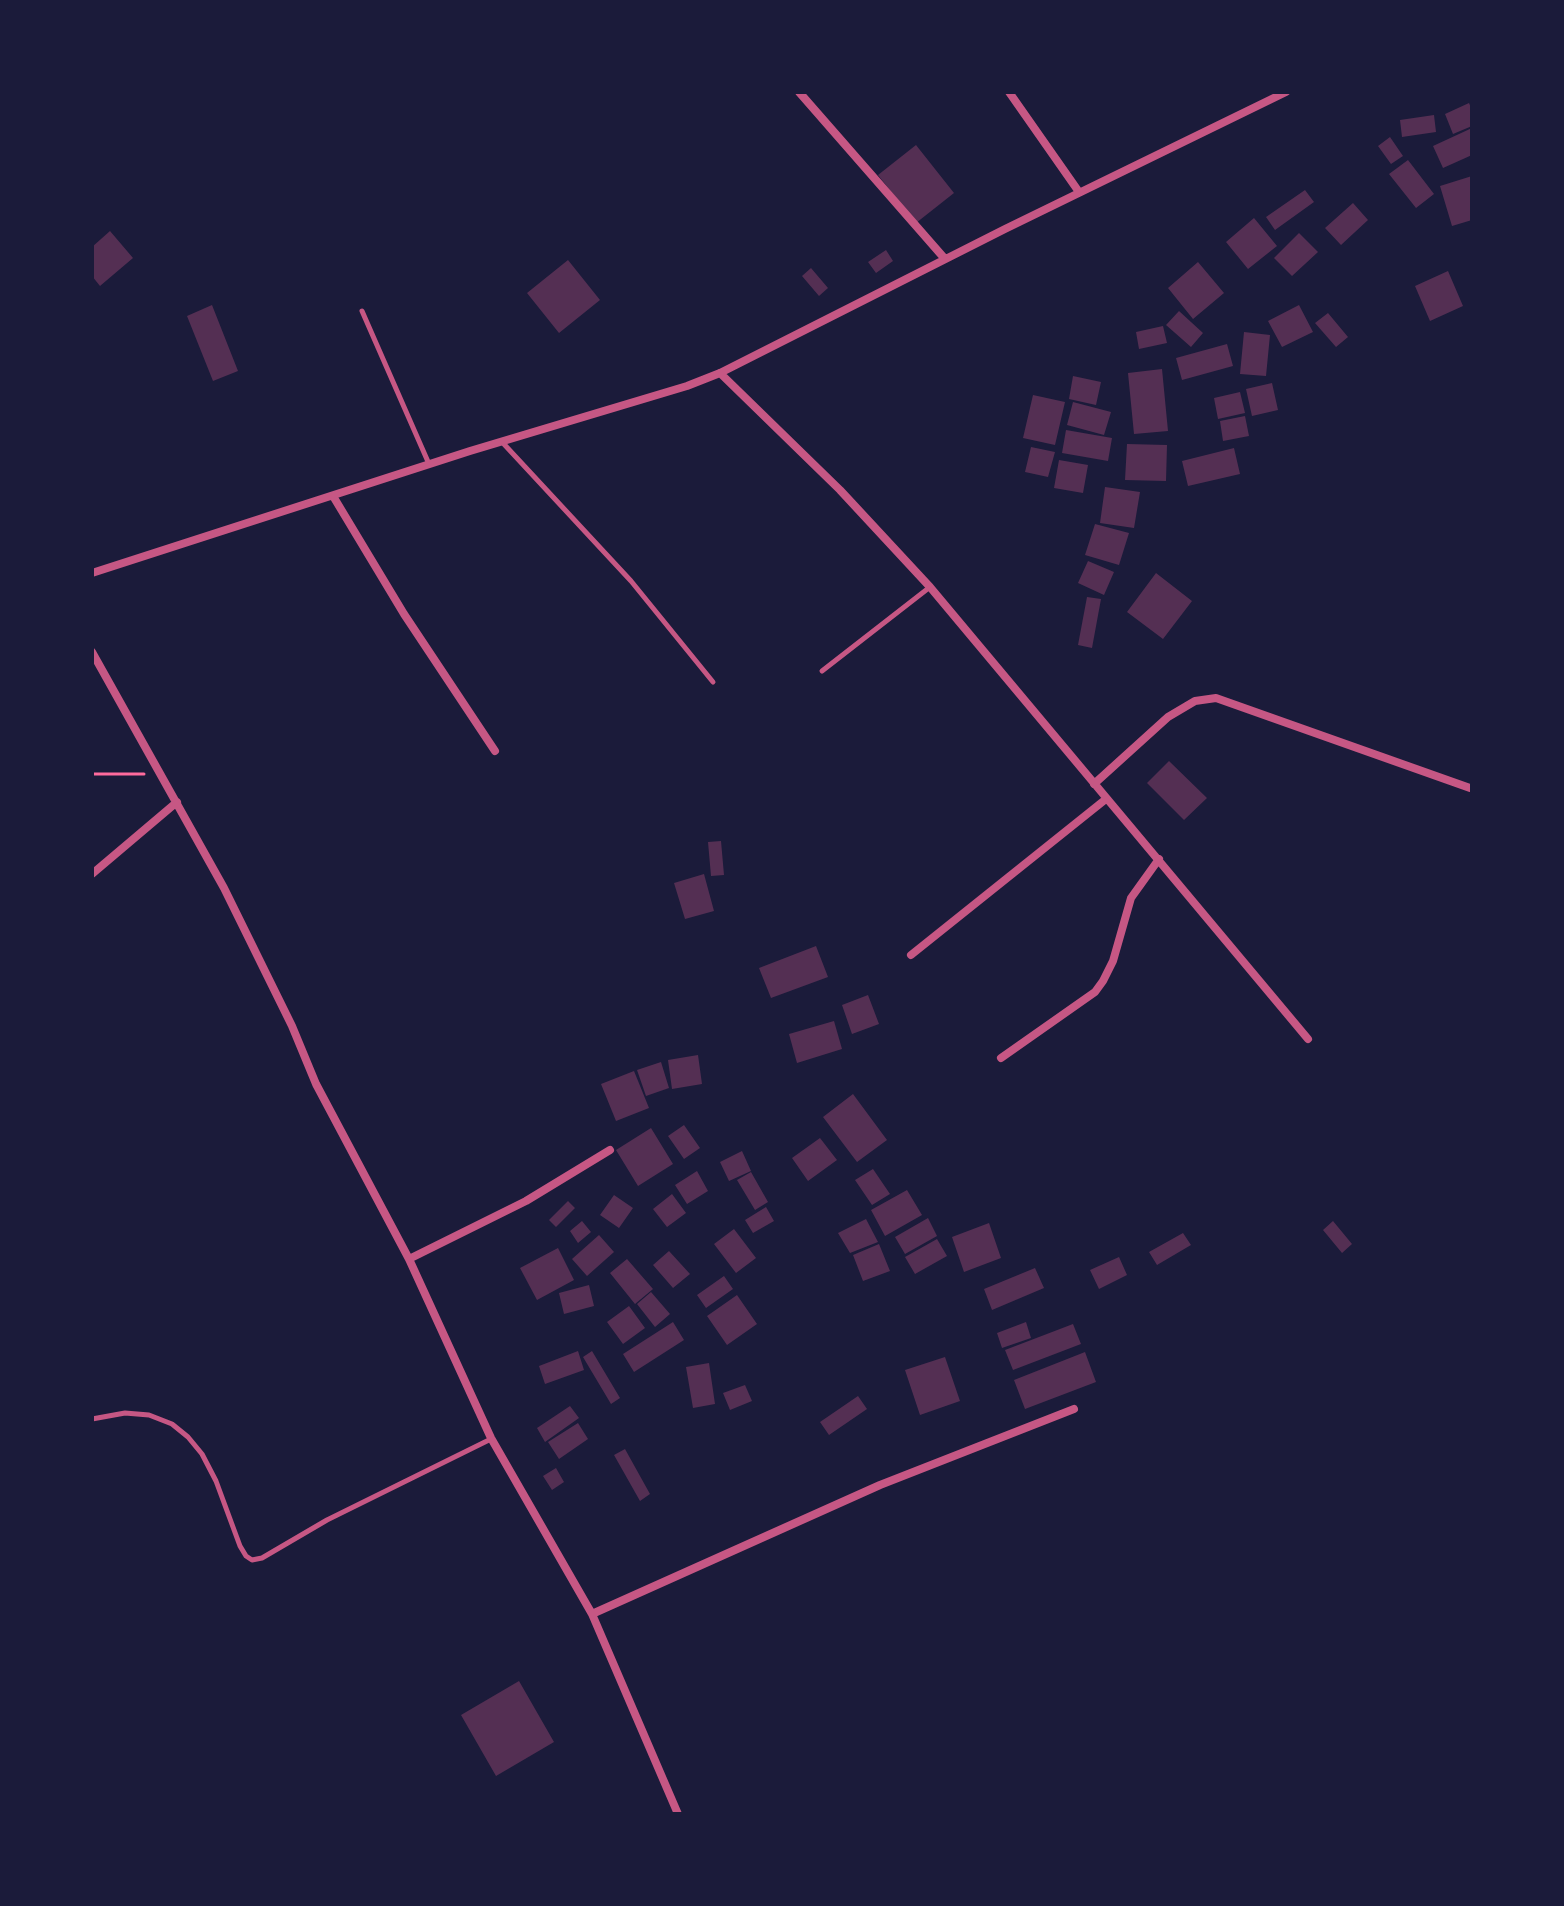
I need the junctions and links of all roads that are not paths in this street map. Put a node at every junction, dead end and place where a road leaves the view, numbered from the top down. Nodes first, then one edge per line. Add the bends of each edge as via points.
1 (799, 92) edge
2 (1009, 92) edge
3 (1286, 92) edge
4 (1079, 192) junction
5 (945, 259) junction
6 (362, 311) dead end
7 (720, 373) junction
8 (502, 442) junction
9 (430, 465) junction
10 (333, 496) junction
11 (92, 573) edge
12 (930, 587) junction
13 (92, 652) edge
14 (822, 671) dead end
15 (713, 682) dead end
16 (495, 751) dead end
17 (1094, 784) junction
18 (1470, 788) dead end
19 (1106, 799) junction
20 (177, 802) junction
21 (1159, 859) junction
22 (92, 874) edge
23 (911, 955) dead end
24 (1308, 1039) dead end
25 (1001, 1058) dead end
26 (610, 1150) dead end
27 (409, 1259) junction
28 (1074, 1409) dead end
29 (92, 1419) edge
30 (491, 1438) junction
31 (592, 1614) junction
32 (678, 1814) edge

1 - 5 street
2 - 4 street
3 - 4 street
4 - 5 street
5 - 7 street
6 - 9 lane
7 - 8 street
7 - 12 street
8 - 9 street
8 - 15 lane via 631,581
9 - 10 street
10 - 11 street
10 - 16 street
12 - 14 lane
12 - 17 street
13 - 20 street
17 - 18 street via 1168,717 1195,701 1216,698
17 - 19 street
19 - 21 street
19 - 23 street
20 - 22 street
20 - 27 street
21 - 24 street
21 - 25 street via 1131,898 1113,961 1095,992
26 - 27 street via 526,1201
27 - 30 street
28 - 31 street via 880,1485
29 - 30 lane via 149,1415 188,1437 202,1454 240,1546 252,1560
30 - 31 street
31 - 32 street

